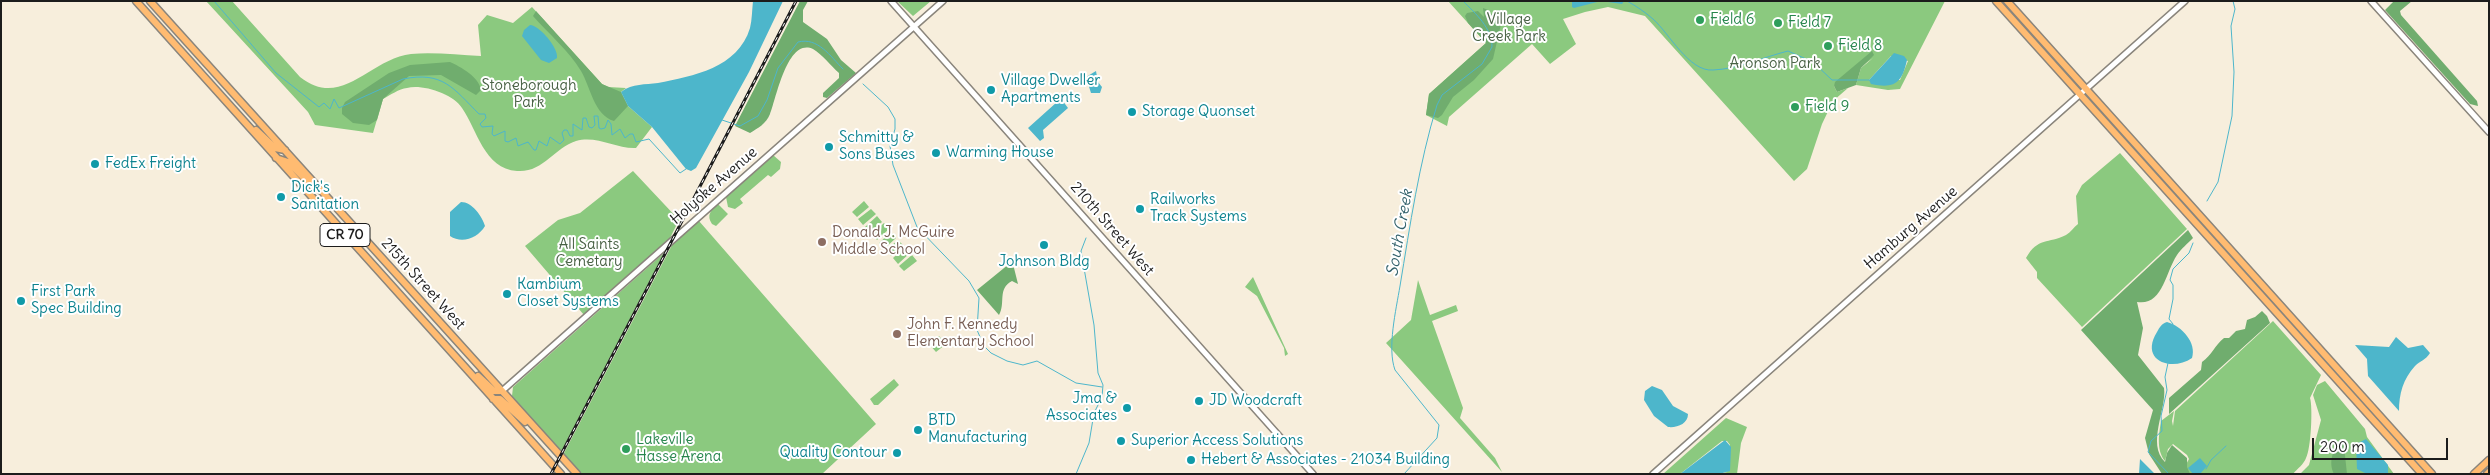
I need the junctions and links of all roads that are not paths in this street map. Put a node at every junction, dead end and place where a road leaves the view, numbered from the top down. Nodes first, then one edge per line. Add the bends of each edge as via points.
1 (136, 1) edge
2 (150, 1) edge
3 (891, 1) edge
4 (943, 1) edge
5 (1996, 1) edge
6 (2007, 1) edge
7 (2185, 1) edge
8 (2371, 1) edge
9 (915, 27) junction
10 (2084, 93) junction
11 (234, 112) junction
12 (2489, 132) edge
13 (285, 150) junction
14 (276, 158) junction
15 (326, 196) junction
16 (449, 350) junction
17 (502, 391) junction
18 (493, 399) junction
19 (540, 433) junction
20 (2489, 460) edge
21 (561, 474) edge
22 (577, 474) edge
23 (1313, 474) edge
24 (1653, 474) edge
25 (2422, 474) edge
26 (2432, 474) edge
27 (2474, 474) edge

1 - 11 main road, 215th Street West / CR 70
2 - 13 main road, 215th Street West / CR 70
3 - 9 street, 210th Street West
4 - 9 street, Holyoke Avenue
5 - 10 main road
6 - 10 main road
7 - 10 street, Hamburg Avenue
8 - 12 street
9 - 17 street, Holyoke Avenue
9 - 23 street, 210th Street West
10 - 24 street, Hamburg Avenue
10 - 25 main road
10 - 26 main road
11 - 13 main road via 275,148
11 - 14 main road, 215th Street West / CR 70
13 - 15 main road, 215th Street West / CR 70
14 - 15 main road via 288,162
14 - 16 main road, 215th Street West / CR 70
15 - 17 main road, 215th Street West / CR 70
16 - 17 main road via 494,391
16 - 18 main road, 215th Street West / CR 70
17 - 19 main road, 215th Street West / CR 70
18 - 19 main road via 500,399
18 - 21 main road, 215th Street West / CR 70
19 - 22 main road, 215th Street West / CR 70
20 - 27 main road

